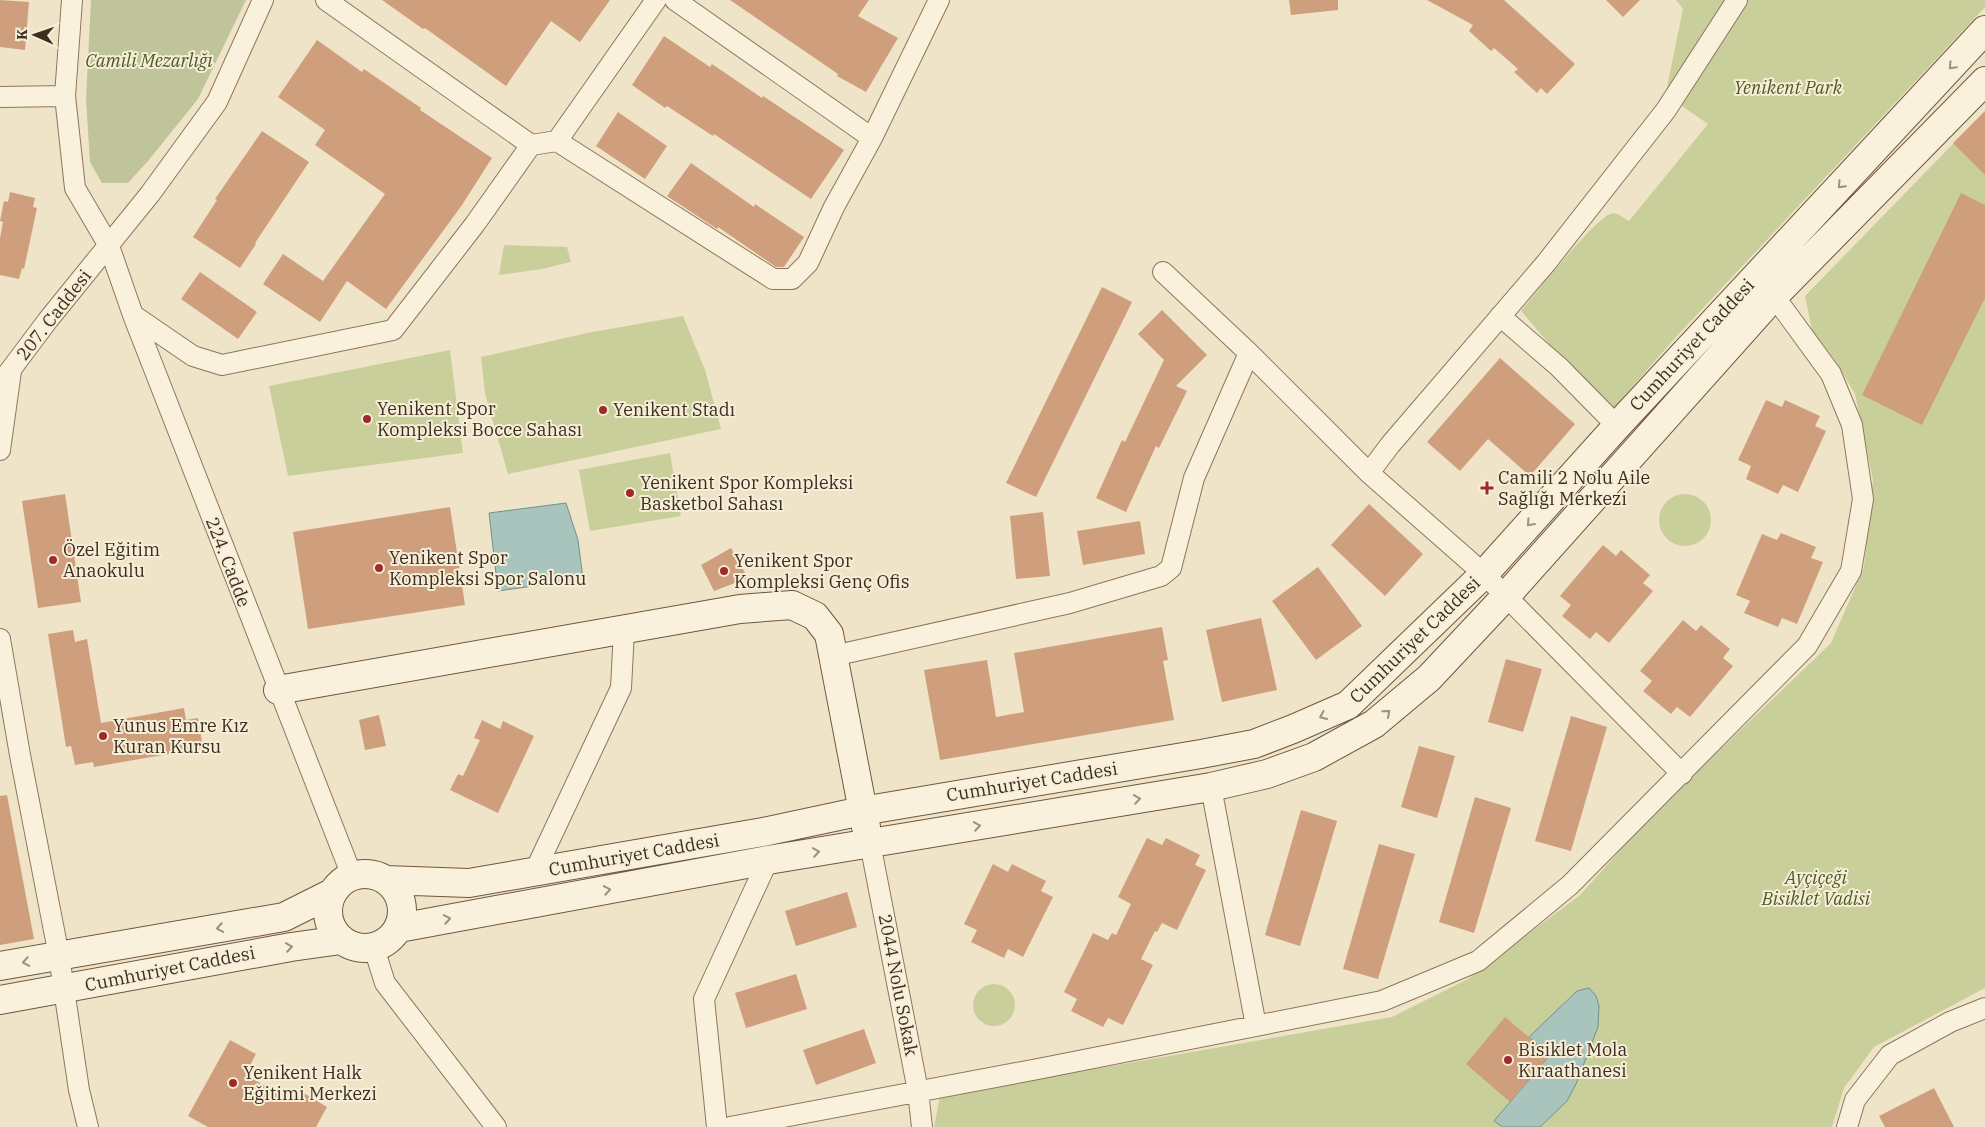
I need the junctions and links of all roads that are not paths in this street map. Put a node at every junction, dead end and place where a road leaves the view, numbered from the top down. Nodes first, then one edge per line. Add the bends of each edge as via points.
1 (72, 0) edge
2 (263, 0) edge
3 (326, 0) edge
4 (656, 0) edge
5 (675, 0) edge
6 (939, 0) edge
7 (1737, 0) edge
8 (1985, 30) edge
9 (1985, 81) edge
10 (65, 96) junction
11 (0, 97) edge
12 (872, 138) junction
13 (557, 141) junction
14 (530, 145) junction
15 (109, 246) junction
16 (1163, 272) dead end
17 (1774, 296) junction
18 (133, 315) junction
19 (1500, 316) junction
20 (1249, 353) junction
21 (5, 377) edge
22 (1617, 426) junction
23 (0, 450) edge
24 (1369, 473) junction
25 (1484, 574) junction
26 (1506, 596) junction
27 (624, 630) junction
28 (0, 640) edge
29 (833, 656) junction
30 (278, 690) junction
31 (1682, 774) junction
32 (1210, 787) junction
33 (862, 811) junction
34 (870, 844) junction
35 (768, 860) junction
36 (534, 873) junction
37 (385, 880) junction
38 (342, 884) junction
39 (399, 928) junction
40 (341, 940) junction
41 (374, 948) junction
42 (60, 956) junction
43 (0, 966) edge
44 (65, 989) junction
45 (0, 1000) edge
46 (1985, 1008) edge
47 (1256, 1026) junction
48 (918, 1091) junction
49 (88, 1127) edge
50 (496, 1127) edge
51 (717, 1127) edge
52 (730, 1127) edge
53 (922, 1127) edge
54 (1848, 1127) edge

1 - 10 street, 224. Cadde
2 - 15 street, 207. Caddesi via 217,102
3 - 14 street
4 - 13 street
5 - 12 street
6 - 12 street
7 - 19 street via 1666,110 1546,263
8 -> 22 street, Cumhuriyet Caddesi
9 - 17 street, Cumhuriyet Caddesi
10 - 11 street
10 - 15 street, 224. Cadde via 74,188
12 - 13 street via 808,263 792,279 773,279
13 - 14 street
14 - 18 street via 475,224 392,330 222,364 193,356
15 - 18 street, 224. Cadde
15 - 21 street, 207. Caddesi
16 - 20 street
17 - 26 street, Cumhuriyet Caddesi
17 - 31 street via 1831,374 1852,425 1863,499 1851,571 1808,646
18 - 30 street, 224. Cadde
19 - 22 street via 1559,367
19 - 24 street
20 - 24 street
20 - 29 street via 1194,478 1171,568 1161,576 1070,603
21 - 23 street
22 -> 25 street, Cumhuriyet Caddesi
24 - 25 street
25 - 26 street
25 -> 33 street, Cumhuriyet Caddesi via 1348,705 1254,744
26 - 31 street
32 -> 26 street, Cumhuriyet Caddesi via 1267,774 1314,757 1374,724 1429,678
27 - 29 street via 740,609 792,605 815,616 829,634
27 - 30 street
27 - 36 street via 620,688
28 - 42 street
29 - 33 street
30 - 38 street, 224. Cadde
31 - 47 street via 1570,885 1478,961 1382,1001
34 -> 32 street, Cumhuriyet Caddesi
32 - 47 street
33 - 34 street
33 - 36 street, Cumhuriyet Caddesi
35 -> 34 street, Cumhuriyet Caddesi
34 - 48 street, 2044 Nolu Sokak
39 -> 35 street, Cumhuriyet Caddesi
35 - 51 street via 704,999
36 - 37 street, Cumhuriyet Caddesi via 469,883
37 - 38 street via 364,874
37 - 39 street via 400,896
38 - 40 street via 328,905 332,930
38 -> 42 street, Cumhuriyet Caddesi via 284,917
39 - 41 street via 393,937
40 - 41 street via 352,947
44 -> 40 street, Cumhuriyet Caddesi
41 - 50 street via 385,983
42 -> 43 street, Cumhuriyet Caddesi
42 - 44 street
44 - 45 street, Cumhuriyet Caddesi
44 - 49 street via 78,1090
46 - 54 street via 1950,1022 1890,1054 1855,1100
47 - 48 street
48 - 52 street
48 - 53 street, 2044 Nolu Sokak

